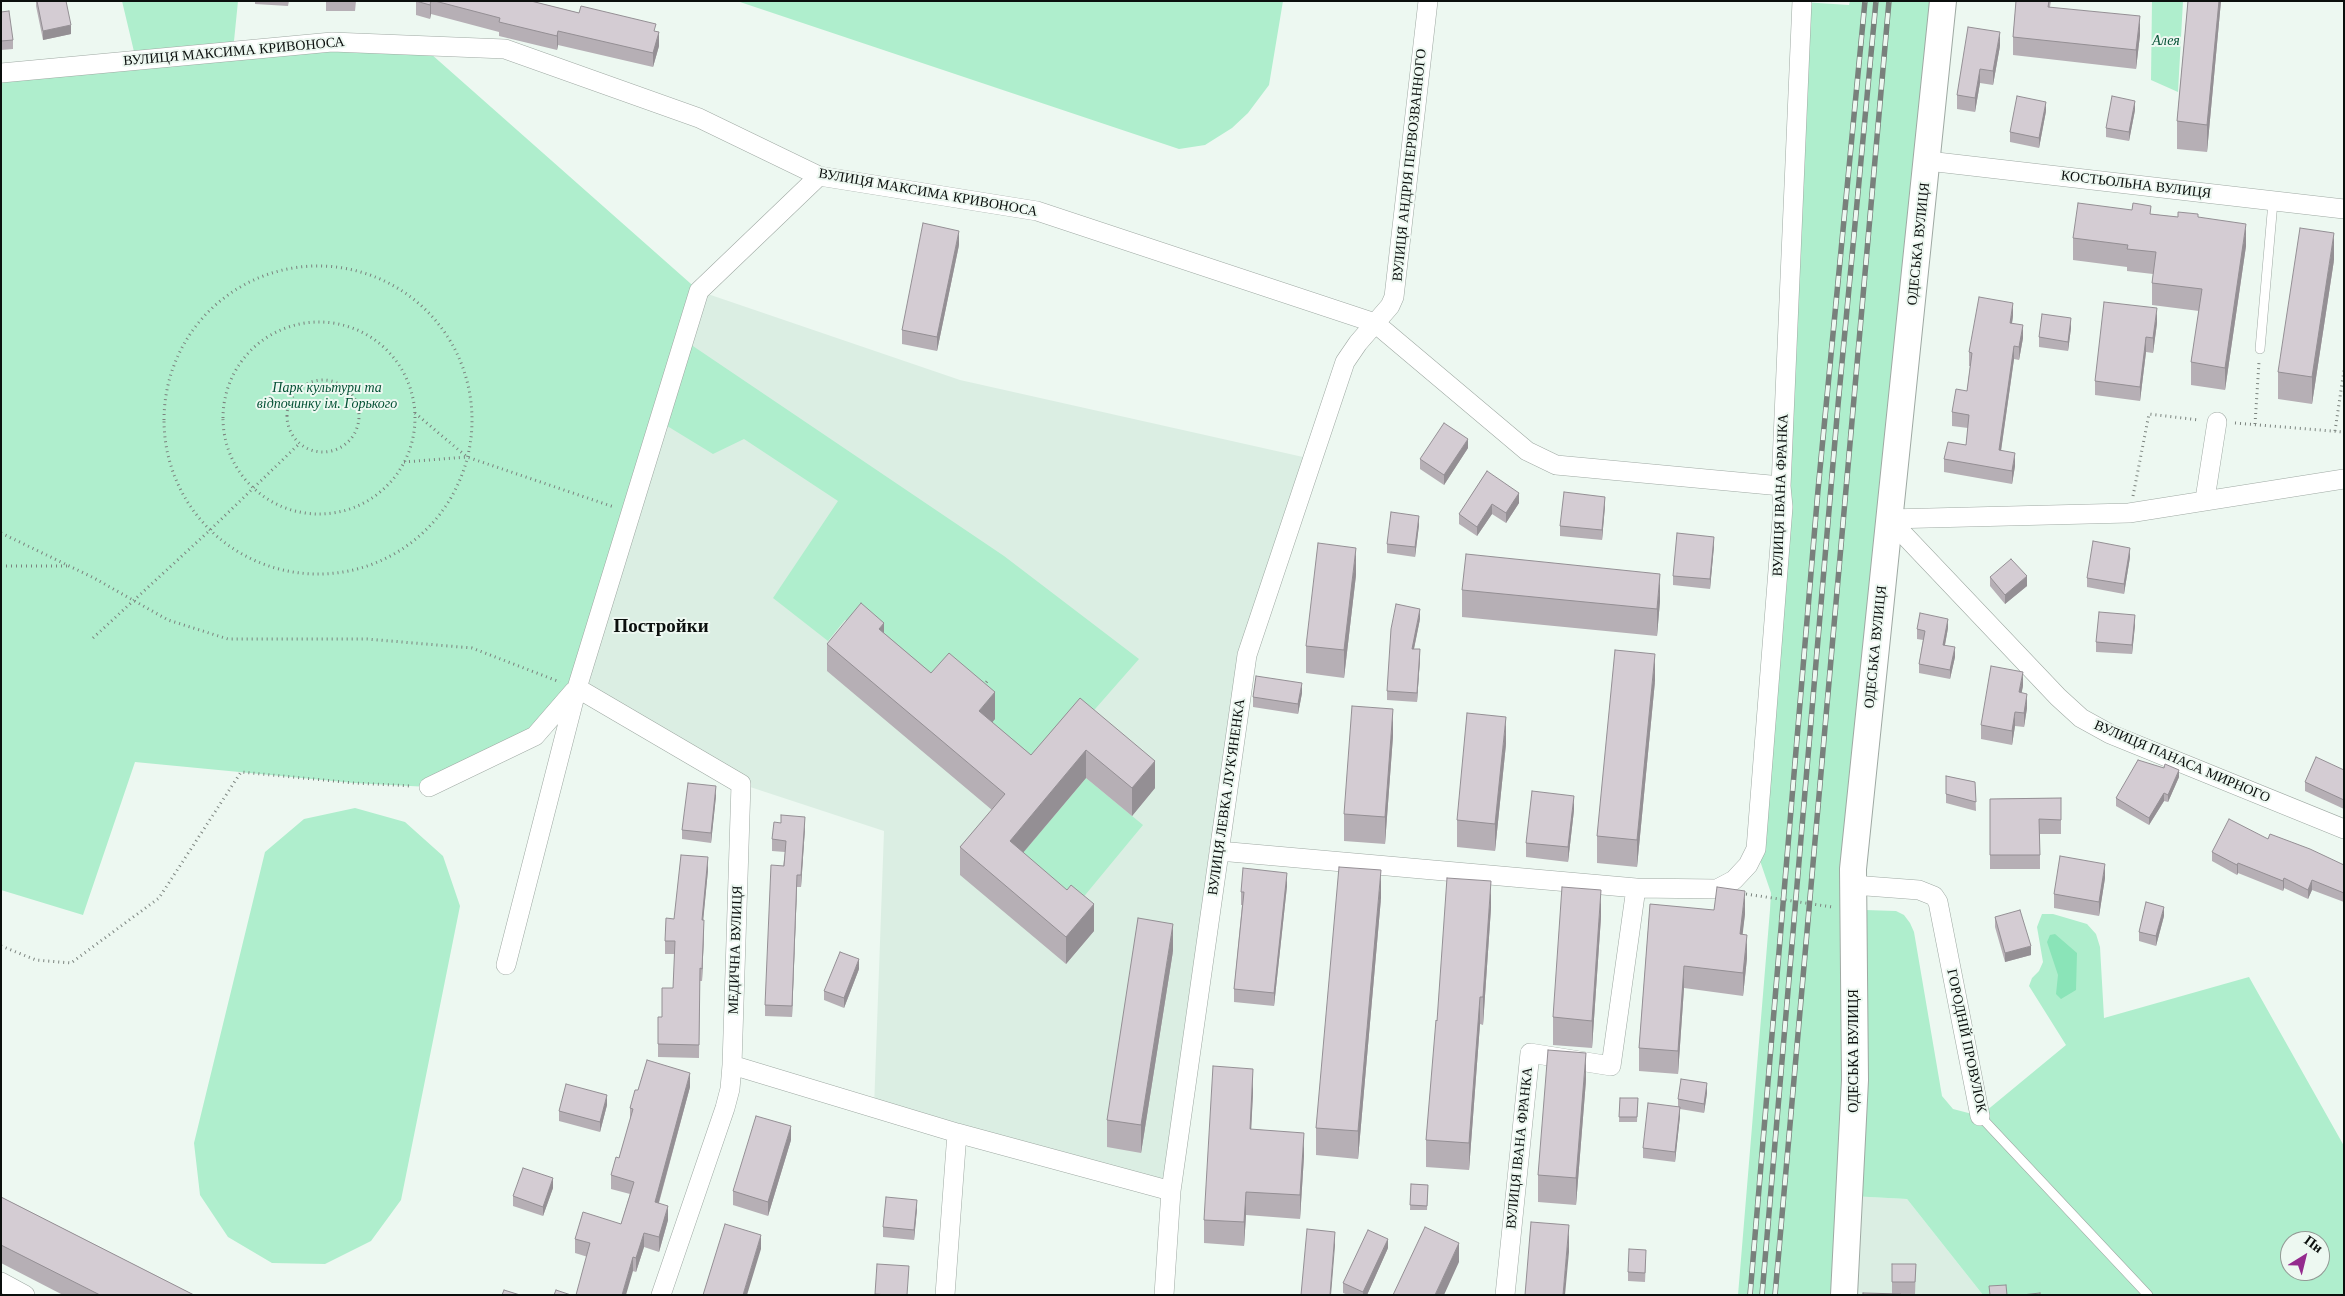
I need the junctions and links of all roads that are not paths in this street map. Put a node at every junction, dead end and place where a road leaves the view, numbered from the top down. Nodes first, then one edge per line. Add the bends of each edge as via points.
1 (1428, 1) edge
2 (1802, 1) edge
3 (1943, 1) edge
4 (1, 73) edge
5 (1928, 161) junction
6 (819, 176) junction
7 (2273, 202) junction
8 (2344, 209) edge
9 (1375, 323) junction
10 (2260, 349) road end
11 (2217, 422) dead end
12 (2344, 479) edge
13 (1781, 486) junction
14 (2205, 500) junction
15 (1889, 519) junction
16 (577, 688) junction
17 (429, 787) road end
18 (2344, 829) edge
19 (1219, 851) junction
20 (1636, 888) junction
21 (1852, 897) junction
22 (506, 965) dead end
23 (732, 1065) junction
24 (1980, 1116) joint
25 (956, 1133) junction
26 (1172, 1190) junction
27 (1, 1282) edge
28 (25, 1295) edge
29 (661, 1295) edge
30 (945, 1295) edge
31 (1164, 1295) edge
32 (1504, 1295) edge
33 (1844, 1295) edge
34 (2148, 1295) edge

1 - 9 street, ВУЛИЦЯ АНДРІЯ ПЕРВОЗВАННОГО via 1397,286 1390,306
2 - 13 street, ВУЛИЦЯ ІВАНА ФРАНКА
3 - 5 main road, ОДЕСЬКА ВУЛИЦЯ
4 - 6 street, ВУЛИЦЯ МАКСИМА КРИВОНОСА via 332,42 505,49 699,118
5 - 7 street, КОСТЬОЛЬНА ВУЛИЦЯ
5 - 15 main road, ОДЕСЬКА ВУЛИЦЯ
6 - 9 street, ВУЛИЦЯ МАКСИМА КРИВОНОСА via 1037,211
6 - 16 street via 699,291
7 - 8 street, КОСТЬОЛЬНА ВУЛИЦЯ
7 - 10 lane
9 - 13 street, ВУЛИЦЯ МАКСИМА КРИВОНОСА via 1527,452 1542,460 1571,467
9 - 19 street, ВУЛИЦЯ ЛЕВКА ЛУК'ЯНЕНКА via 1351,351 1340,374 1247,655
11 - 14 street
12 - 14 street
13 - 20 street, ВУЛИЦЯ ІВАНА ФРАНКА via 1783,507 1756,849 1748,865 1734,880 1717,889
14 - 15 street via 2129,513
15 - 18 street, ВУЛИЦЯ ПАНАСА МИРНОГО via 2058,698 2081,718 2110,734
15 - 21 main road, ОДЕСЬКА ВУЛИЦЯ
16 - 17 street via 535,736
16 - 22 street
16 - 23 street, МЕДИЧНА ВУЛИЦЯ via 741,784
19 - 20 street
19 - 26 street, ВУЛИЦЯ ЛЕВКА ЛУК'ЯНЕНКА
20 - 32 street, ВУЛИЦЯ ІВАНА ФРАНКА via 1611,1066 1530,1053
21 - 24 street, ГОРОДНІЙ ПРОВУЛОК via 1919,890 1934,896 1938,902
21 - 33 main road, ОДЕСЬКА ВУЛИЦЯ via 1855,1080
23 - 25 street
23 - 29 street, МЕДИЧНА ВУЛИЦЯ via 725,1108
24 - 34 lane, ГОРОДНІЙ ПРОВУЛОК
25 - 26 street
25 - 30 street
26 - 31 street, ВУЛИЦЯ ЛЕВКА ЛУК'ЯНЕНКА
27 - 28 street

